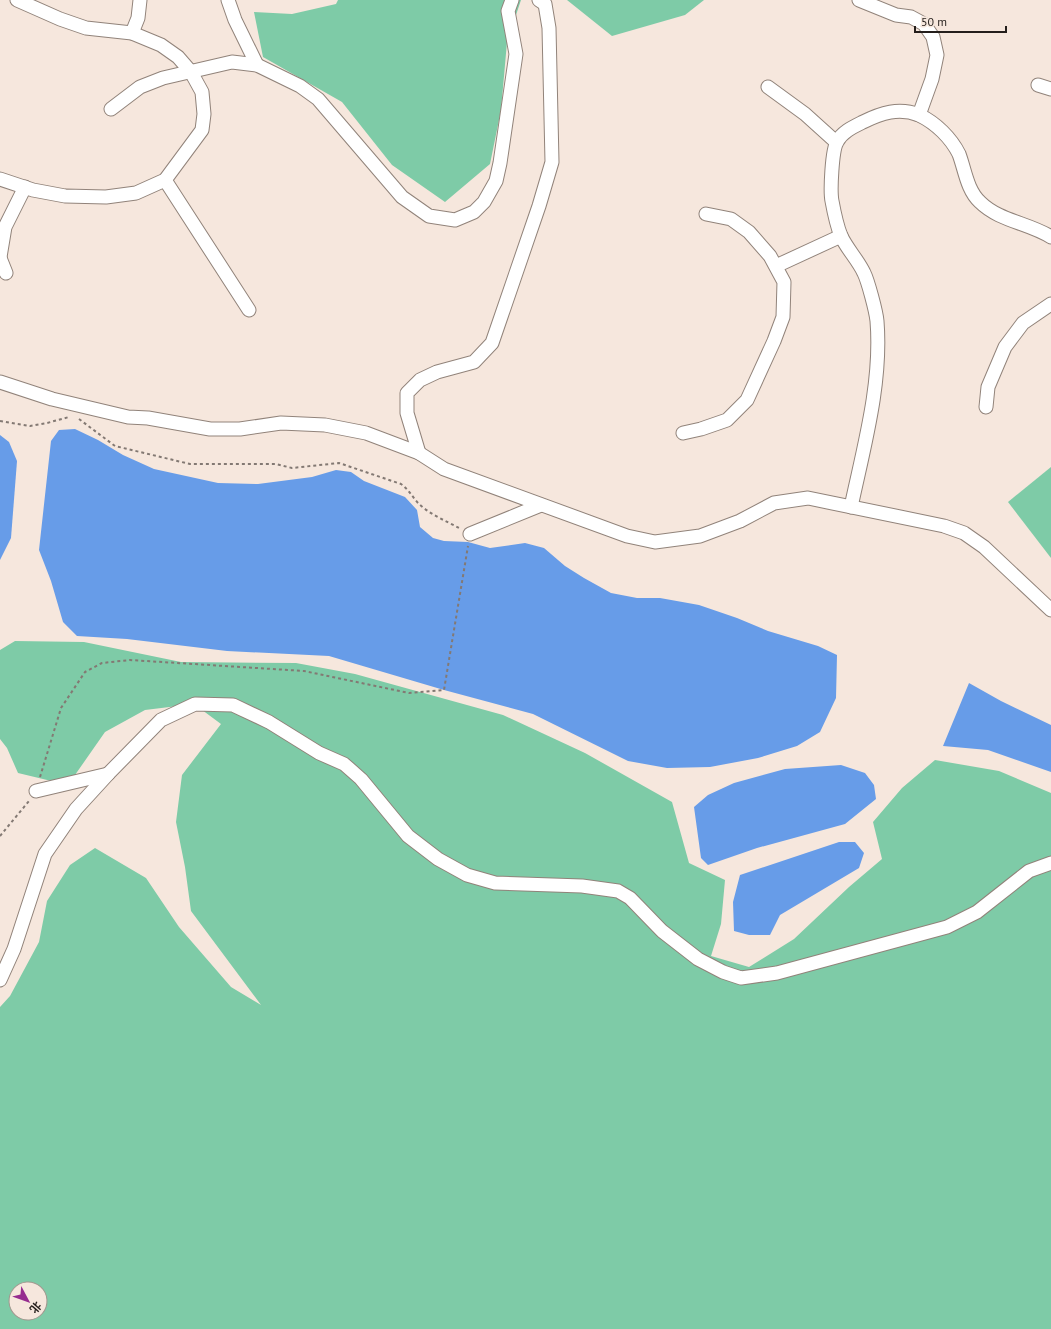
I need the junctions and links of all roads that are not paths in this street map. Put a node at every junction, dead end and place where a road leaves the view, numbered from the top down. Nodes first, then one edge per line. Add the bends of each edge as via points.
1 (17, 0) edge
2 (140, 0) edge
3 (228, 0) edge
4 (512, 0) edge
5 (539, 0) edge
6 (859, 0) edge
7 (132, 33) junction
8 (257, 65) junction
9 (191, 72) junction
10 (768, 87) dead end
11 (111, 109) dead end
12 (919, 115) junction
13 (836, 142) junction
14 (0, 179) edge
15 (165, 180) junction
16 (25, 187) junction
17 (706, 214) dead end
18 (841, 236) junction
19 (1051, 237) edge
20 (0, 258) edge
21 (776, 266) junction
22 (6, 273) dead end
23 (1051, 304) edge
24 (249, 310) dead end
25 (0, 382) edge
26 (986, 407) dead end
27 (683, 432) dead end
28 (419, 453) junction
29 (541, 505) junction
30 (851, 507) junction
31 (470, 534) road end
32 (1051, 610) edge
33 (108, 774) junction
34 (36, 790) dead end
35 (1051, 863) edge
36 (0, 980) edge

1 - 7 street via 86,28
2 - 7 street via 138,18
3 - 8 street
4 - 8 street via 508,11 516,54 496,181 484,202 474,212 456,220 429,216 402,197 318,99 300,86
5 - 28 street via 545,4 549,28 552,162 492,343 474,362 437,372 420,380 407,393 407,413
6 - 12 street via 896,15 911,17 924,24 933,37 937,55 932,79
7 - 9 street via 161,45 178,57
8 - 9 street via 232,62
9 - 11 street via 163,78 140,87
9 - 15 street via 202,92 202,130
10 - 13 street via 805,114
12 - 13 street via 895,110 849,128
12 - 19 street via 948,137 958,154 969,186 979,202 995,213
13 - 18 street via 832,162 831,200
14 - 16 street
15 - 16 street via 136,193 106,197 65,196
15 - 24 street
16 - 20 street via 6,227
17 - 21 street via 731,219 749,232
18 - 21 street
18 - 30 street via 864,273 877,319 878,358 871,413
20 - 22 street
21 - 27 street via 784,282 784,317 748,400 727,420 701,430
23 - 26 street via 1023,323 1005,347 988,387
25 - 28 street via 52,399 128,417 210,429 240,429 281,423 325,425 366,433
28 - 29 street via 444,469
29 - 30 street via 627,536 655,542 700,536 740,521 774,503 808,498
29 - 31 street
30 - 32 street via 944,526 964,533 984,547
33 - 34 street
33 - 35 street via 161,720 195,704 233,705 269,722 319,753 344,764 361,779 408,836 438,859 467,875 495,883 582,886 618,891 630,898 662,931 698,959 741,978 777,973 947,927 976,912 1029,871
33 - 36 street via 76,809 45,854 14,949

